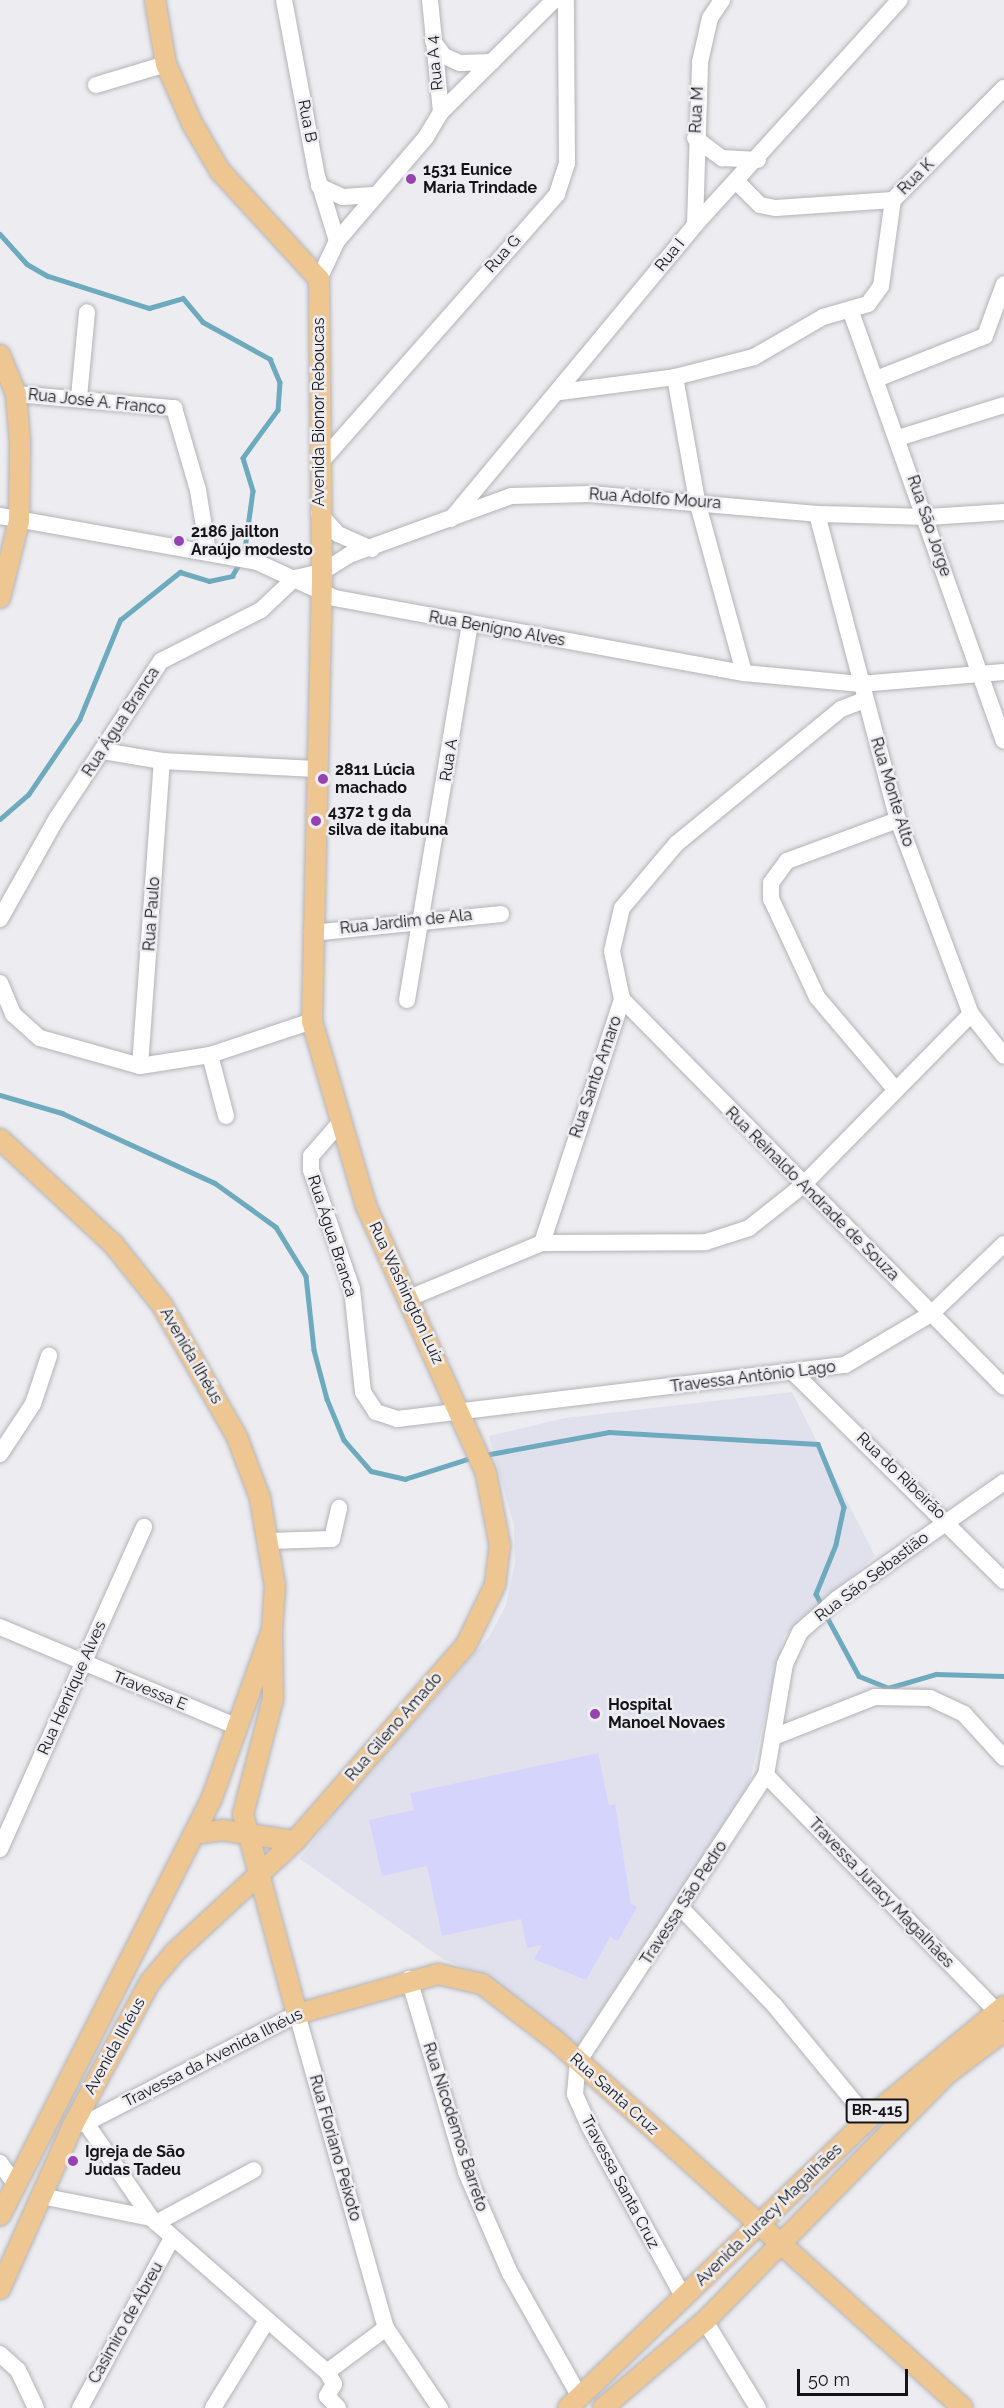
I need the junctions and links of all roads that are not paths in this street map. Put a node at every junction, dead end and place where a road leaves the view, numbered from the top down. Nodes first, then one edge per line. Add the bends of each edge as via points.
1 (155, 0) edge
2 (284, 0) edge
3 (430, 0) edge
4 (554, 0) edge
5 (566, 0) edge
6 (722, 0) edge
7 (900, 0) edge
8 (432, 40) junction
9 (492, 62) junction
10 (166, 64) junction
11 (96, 85) dead end
12 (1004, 88) edge
13 (437, 118) junction
14 (695, 138) junction
15 (759, 160) junction
16 (738, 183) junction
17 (319, 186) junction
18 (373, 195) junction
19 (892, 201) junction
20 (695, 225) junction
21 (337, 241) junction
22 (319, 279) junction
23 (1004, 284) edge
24 (87, 312) dead end
25 (851, 312) junction
26 (0, 355) edge
27 (675, 377) junction
28 (879, 378) junction
29 (560, 392) junction
30 (16, 394) junction
31 (79, 397) junction
32 (1004, 405) edge
33 (898, 438) junction
34 (321, 462) junction
35 (697, 501) junction
36 (1004, 512) edge
37 (319, 513) junction
38 (817, 514) junction
39 (928, 517) junction
40 (10, 518) edge
41 (451, 519) junction
42 (373, 549) junction
43 (208, 552) junction
44 (6, 555) edge
45 (295, 578) junction
46 (321, 581) junction
47 (0, 598) edge
48 (470, 625) junction
49 (1004, 672) edge
50 (744, 673) junction
51 (978, 673) junction
52 (862, 692) junction
53 (1004, 741) edge
54 (103, 751) junction
55 (162, 760) junction
56 (315, 769) junction
57 (898, 820) junction
58 (501, 914) dead end
59 (423, 918) junction
60 (0, 919) edge
61 (312, 933) junction
62 (0, 982) edge
63 (622, 999) junction
64 (407, 1000) dead end
65 (971, 1014) junction
66 (312, 1021) junction
67 (210, 1055) junction
68 (1004, 1056) edge
69 (140, 1066) junction
70 (895, 1089) junction
71 (226, 1116) dead end
72 (338, 1125) junction
73 (0, 1139) edge
74 (802, 1186) junction
75 (542, 1243) junction
76 (1004, 1244) edge
77 (409, 1298) junction
78 (931, 1314) junction
79 (49, 1356) dead end
80 (795, 1374) junction
81 (1004, 1387) edge
82 (460, 1411) junction
83 (0, 1454) edge
84 (1004, 1482) edge
85 (339, 1508) dead end
86 (949, 1520) junction
87 (144, 1527) dead end
88 (268, 1541) junction
89 (498, 1563) joint
90 (1004, 1581) edge
91 (0, 1627) edge
92 (272, 1630) junction
93 (83, 1664) junction
94 (235, 1726) junction
95 (776, 1736) junction
96 (1004, 1758) edge
97 (766, 1774) junction
98 (194, 1834) junction
99 (250, 1836) junction
100 (295, 1841) junction
101 (0, 1849) edge
102 (262, 1874) junction
103 (682, 1909) junction
104 (461, 1977) joint
105 (410, 1979) junction
106 (1000, 2009) edge
107 (297, 2014) junction
108 (1004, 2031) edge
109 (578, 2062) junction
110 (868, 2119) junction
111 (79, 2124) junction
112 (0, 2163) edge
113 (254, 2170) dead end
114 (15, 2184) junction
115 (42, 2196) junction
116 (0, 2215) edge
117 (154, 2220) junction
118 (758, 2225) junction
119 (172, 2238) junction
120 (780, 2244) junction
121 (0, 2289) edge
122 (684, 2298) junction
123 (705, 2321) junction
124 (266, 2322) junction
125 (386, 2328) junction
126 (0, 2354) edge
127 (327, 2372) junction
128 (574, 2402) edge
129 (328, 2404) edge
130 (36, 2408) edge
131 (80, 2408) edge
132 (213, 2408) edge
133 (440, 2408) edge
134 (603, 2408) edge
135 (758, 2408) edge
136 (963, 2408) edge

1 - 10 main road
2 - 17 street, Rua B
3 - 8 street, Rua A 4
4 - 9 street
5 - 34 street, Rua G via 567,163 557,194
6 - 14 street, Rua M via 703,40
7 - 15 street, Rua I
8 - 9 street via 444,56 460,63
8 - 13 street, Rua A 4
9 - 13 street
10 - 11 street
10 - 22 main road via 220,171
12 - 19 street, Rua K
13 - 18 street
14 - 15 street via 722,158
14 - 20 street, Rua M
15 - 16 street, Rua I
16 - 19 street, Rua K via 759,205 776,208
16 - 20 street, Rua I
17 - 18 street via 343,197
17 - 21 street, Rua B
18 - 21 street
19 - 25 street via 877,297
20 - 29 street, Rua I
21 - 22 street
22 - 34 main road, Avenida Bionor Reboucas
23 - 28 street via 986,336
24 - 31 street
25 - 27 street via 823,317 754,357
25 - 28 street, Rua São Jorge
26 - 30 main road
27 - 29 street
27 - 35 street
28 - 33 street, Rua São Jorge
29 - 41 street, Rua I
30 - 31 street, Rua José A. Franco
30 - 40 main road
31 - 43 street, Rua José A. Franco via 174,408 198,489
32 - 33 street
33 - 39 street, Rua São Jorge
34 - 37 main road, Avenida Bionor Reboucas
35 - 38 street, Rua Adolfo Moura
35 - 41 street, Rua Adolfo Moura via 511,496
35 - 50 street
36 - 39 street, Rua Adolfo Moura
37 - 42 street via 338,534
37 - 46 main road, Avenida Bionor Reboucas
38 - 39 street, Rua Adolfo Moura
38 - 52 street, Rua Monte Alto
39 - 51 street, Rua São Jorge
40 - 43 street
40 - 44 main road
41 - 42 street, Rua Adolfo Moura
42 - 46 street, Rua Adolfo Moura
43 - 45 street via 268,566
44 - 47 main road
45 - 46 street
45 - 54 street, Rua Água Branca via 261,610 161,661
46 - 48 street, Rua Benígno Alves
46 - 56 main road, Avenida Bionor Reboucas
48 - 50 street, Rua Benígno Alves
48 - 59 street, Rua A
49 - 51 street, Rua Benígno Alves
50 - 52 street, Rua Benígno Alves
51 - 52 street, Rua Benígno Alves
51 - 53 street, Rua São Jorge
52 - 57 street, Rua Monte Alto
52 - 63 street, Rua Santo Amaro via 731,797 639,882 613,930
54 - 55 street
54 - 60 street, Rua Água Branca
55 - 56 street
55 - 69 street, Rua Paulo
56 - 61 main road, Avenida Bionor Reboucas
57 - 65 street, Rua Monte Alto
57 - 70 street via 787,861 776,872 771,898 816,997
58 - 59 street, Rua Jardim de Ala
59 - 61 street, Rua Jardim de Ala
59 - 64 street, Rua A
61 - 66 main road, Avenida Bionor Reboucas
62 - 69 street via 13,1014 40,1038
63 - 74 street, Rua Reinaldo Andrade de Souza
63 - 75 street, Rua Santo Amaro
65 - 68 street, Rua Monte Alto
65 - 70 street
66 - 67 street
66 - 72 main road, Rua Washington Luiz
67 - 69 street
67 - 71 street
70 - 74 street
72 - 77 main road, Rua Washington Luiz via 366,1206
72 - 82 street, Rua Água Branca via 309,1161 352,1290 363,1392 376,1412 396,1419
73 - 88 main road, Avenida Ilhéus via 114,1245 162,1305 237,1437
74 - 75 street via 749,1228 706,1242
74 - 78 street, Rua Reinaldo Andrade de Souza
75 - 77 street
76 - 78 street, Travessa Antônio Lago
77 - 82 main road, Rua Washington Luiz
78 - 80 street, Travessa Antônio Lago via 864,1359
78 - 81 street, Rua Reinaldo Andrade de Souza
79 - 83 street via 33,1404
80 - 82 street, Travessa Antônio Lago
80 - 86 street, Rua do Ribeirão
82 - 89 main road, Rua Washington Luiz via 498,1513
84 - 86 street, Rua São Sebastião
85 - 88 street via 332,1539
86 - 90 street, Rua do Ribeirão
86 - 95 street, Rua São Sebastião via 837,1599 800,1632 785,1664
87 - 93 street, Rua Henrique Alves
88 - 92 main road, Avenida Ilhéus via 275,1586
89 - 100 main road, Rua Gileno Amado via 488,1604 466,1645
91 - 93 street, Travessa E
92 - 94 main road, Avenida Ilhéus
92 - 99 main road, Avenida Ilhéus via 276,1677 243,1814
93 - 94 street, Travessa E
93 - 101 street, Rua Henrique Alves
94 - 98 main road, Avenida Ilhéus
95 - 96 street via 875,1697 930,1698 964,1714
95 - 97 street, Travessa São Pedro
97 - 103 street, Travessa São Pedro
97 - 106 street, Travessa Juracy Magalhães
98 - 99 main road via 222,1830
98 - 114 main road, Avenida Ilhéus
99 - 100 main road
99 - 102 main road, Avenida Ilhéus
100 - 102 main road, Rua Gileno Amado
102 - 107 main road, Rua Floriano Peixoto
102 - 111 main road, Avenida Ilhéus via 160,1967
103 - 109 street, Travessa São Pedro
103 - 110 street via 776,2007
104 - 105 main road, Travessa da Avenida Ilhéus
104 - 109 main road, Rua Santa Cruz via 501,1995
105 - 107 main road, Travessa da Avenida Ilhéus
105 - 128 street, Rua Nicodemos Barreto via 471,2183
106 - 110 main road, Avenida Juracy Magalhães / BR-415
107 - 111 street, Travessa da Avenida Ilhéus
107 - 125 street, Rua Floriano Peixoto
108 - 120 main road, Avenida Juracy Magalhães / BR-415 via 947,2074
109 - 118 main road, Rua Santa Cruz
109 - 122 street, Travessa Santa Cruz via 575,2094 589,2126
110 - 118 main road, Avenida Juracy Magalhães / BR-415
111 - 115 main road, Avenida Ilhéus
111 - 117 street
112 - 114 street
113 - 117 street
114 - 116 main road, Avenida Ilhéus
115 - 117 street
115 - 121 main road, Avenida Ilhéus
117 - 119 street
118 - 120 main road, Rua Santa Cruz
118 - 122 main road, Avenida Juracy Magalhães / BR-415
119 - 124 street
119 - 131 street, Casimiro de Abreu
120 - 123 main road, Avenida Juracy Magalhães / BR-415
120 - 136 main road, Rua Santa Cruz
122 - 128 main road, Avenida Juracy Magalhães / BR-415
123 - 134 main road, Avenida Juracy Magalhães / BR-415
123 - 135 street
124 - 127 street
124 - 132 street
125 - 127 street
125 - 133 street, Rua Floriano Peixoto
126 - 130 street via 18,2370
127 - 129 street via 334,2384

